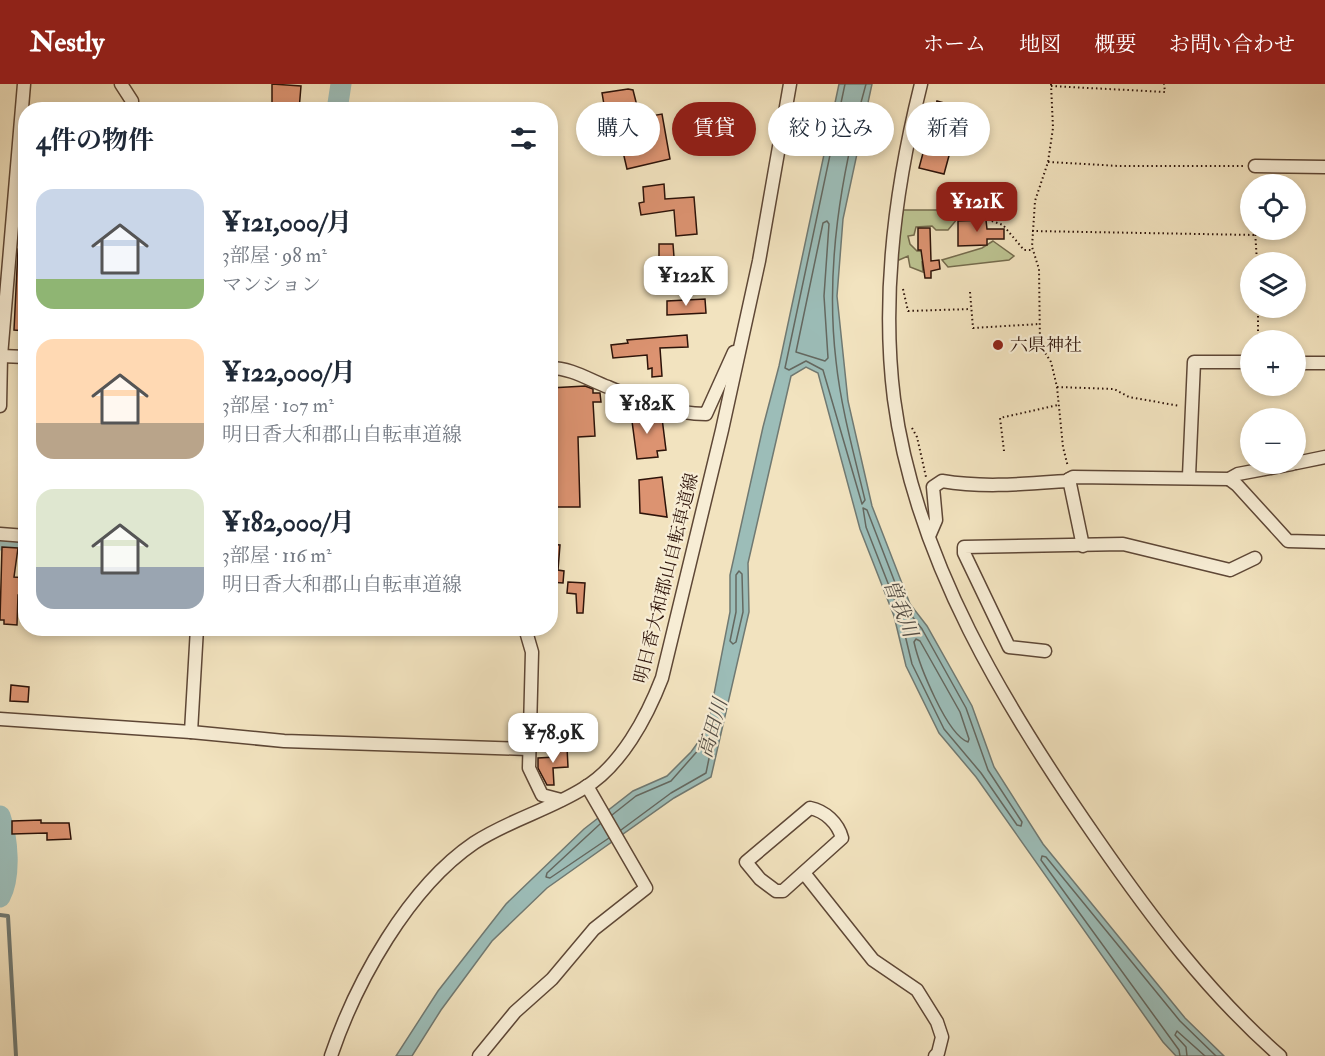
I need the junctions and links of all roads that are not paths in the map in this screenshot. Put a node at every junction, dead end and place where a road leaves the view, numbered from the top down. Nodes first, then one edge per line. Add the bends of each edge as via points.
1 (24, 84) edge
2 (121, 84) edge
3 (790, 84) edge
4 (921, 84) edge
5 (23, 102) edge
6 (132, 102) edge
7 (18, 158) edge
8 (1255, 166) road end
9 (1325, 166) edge
10 (743, 332) junction
11 (2, 356) junction
12 (18, 357) edge
13 (1240, 362) edge
14 (1306, 363) edge
15 (1325, 363) edge
16 (558, 369) edge
17 (0, 406) edge
18 (1325, 457) edge
19 (1306, 461) edge
20 (1240, 474) edge
21 (1189, 476) junction
22 (1069, 479) junction
23 (1229, 479) junction
24 (0, 534) edge
25 (930, 534) junction
26 (18, 535) edge
27 (1325, 542) edge
28 (1083, 546) junction
29 (1255, 558) dead end
30 (197, 636) edge
31 (527, 636) edge
32 (1045, 651) dead end
33 (0, 719) edge
34 (191, 732) junction
35 (528, 749) junction
36 (589, 789) junction
37 (562, 800) junction
38 (804, 873) junction
39 (331, 1056) edge
40 (478, 1056) edge
41 (935, 1056) edge
42 (1280, 1056) edge

1 - 5 street
2 - 6 street
3 - 10 street, 明日香大和郡山自転車道線
4 - 25 street via 900,186 890,294 890,346 902,440
7 - 11 street
8 - 9 street
10 - 16 street via 706,414 683,414 578,373
10 - 36 street, 明日香大和郡山自転車道線 via 662,678 650,709 627,747
11 - 12 street
11 - 17 street
13 - 21 street via 1194,362
14 - 15 street
18 - 19 street
20 - 23 street
21 - 22 street
21 - 23 street
22 - 25 street via 1005,486 942,481 933,487 936,520
22 - 28 street
23 - 27 street via 1288,542
24 - 26 street
25 - 42 street via 964,616 1039,754 1175,945 1220,998
28 - 29 street via 1123,544 1220,570 1230,570
28 - 32 street via 964,547 1009,647
30 - 34 street
31 - 35 street via 532,652
33 - 34 street
34 - 35 street via 284,741
35 - 37 street via 535,786 542,795
36 - 37 street, 明日香大和郡山自転車道線
36 - 40 street via 646,888 594,929
37 - 39 street, 明日香大和郡山自転車道線 via 511,821 473,844 420,890 373,961
38 - 38 street via 783,891 776,891 746,862 810,808 827,815 842,838
38 - 41 street via 873,960 917,990 942,1037

